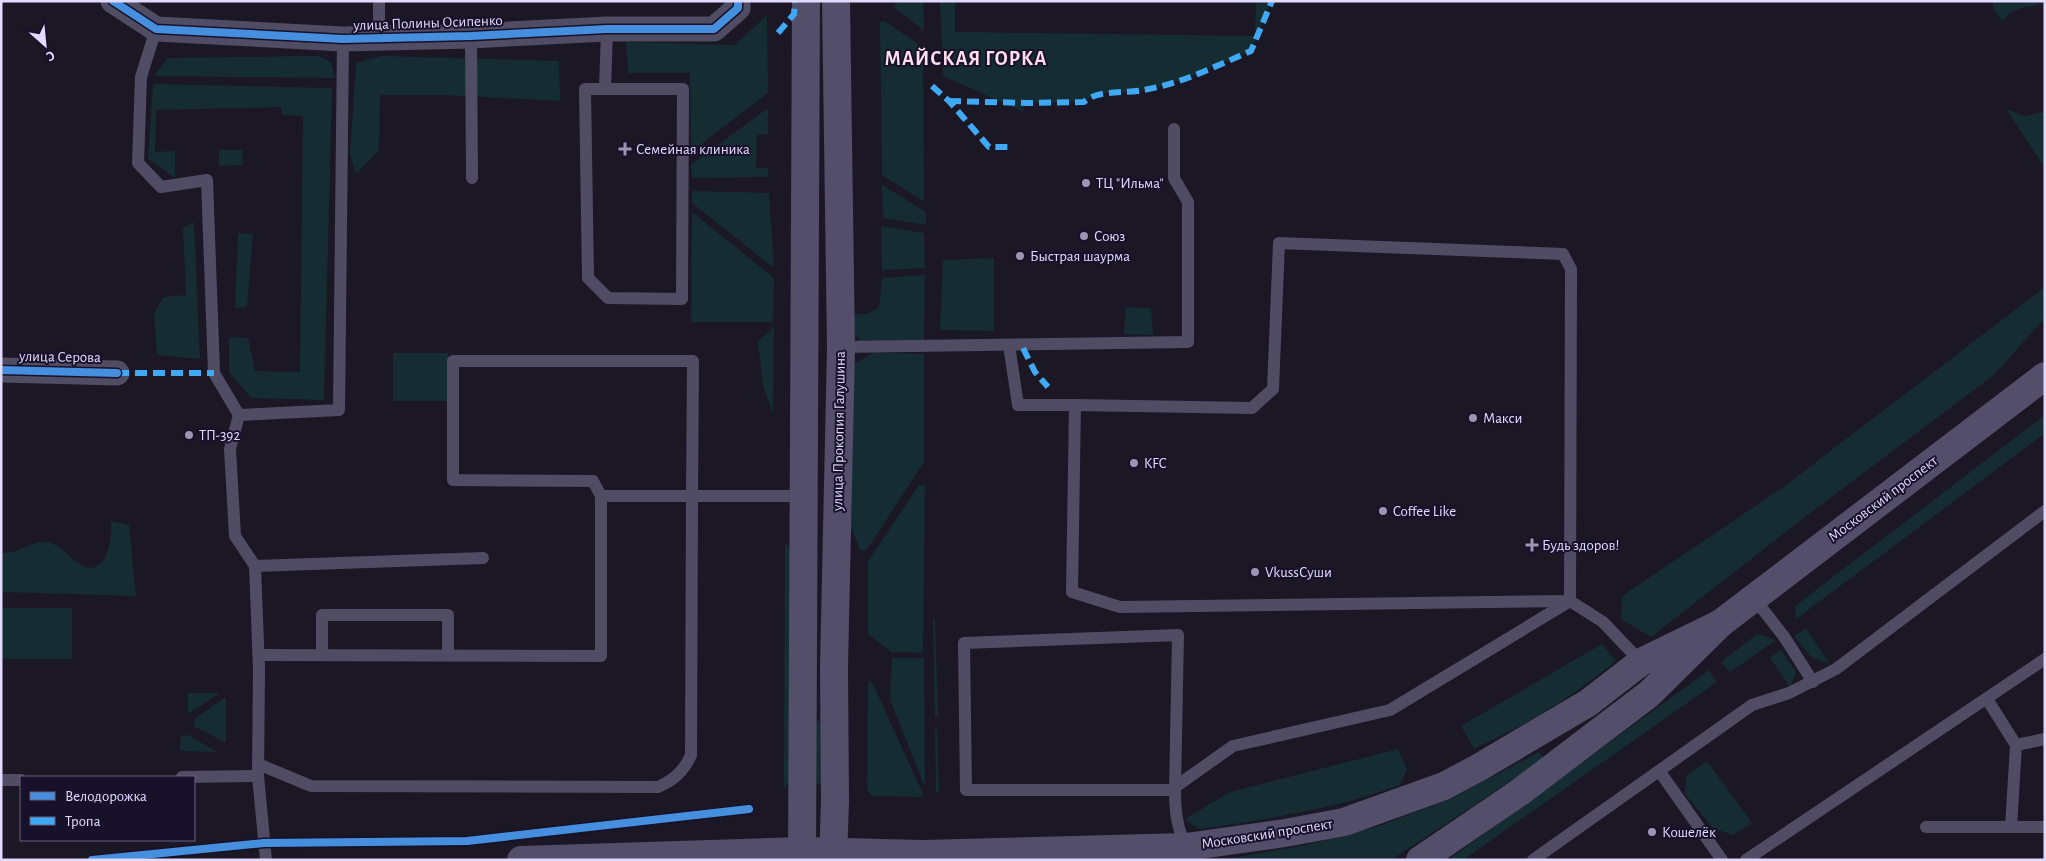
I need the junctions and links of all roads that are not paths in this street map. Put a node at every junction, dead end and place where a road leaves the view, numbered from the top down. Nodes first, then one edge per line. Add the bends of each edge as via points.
1 (113, 1) edge
2 (380, 1) edge
3 (738, 1) edge
4 (806, 1) edge
5 (836, 1) edge
6 (156, 28) junction
7 (607, 29) junction
8 (471, 36) junction
9 (379, 38) junction
10 (343, 39) junction
11 (605, 89) junction
12 (1174, 129) dead end
13 (472, 178) dead end
14 (1009, 345) junction
15 (841, 347) junction
16 (1, 370) edge
17 (117, 373) dead end
18 (2045, 376) edge
19 (1075, 405) junction
20 (239, 415) junction
21 (601, 496) junction
22 (692, 496) junction
23 (804, 496) junction
24 (2045, 511) edge
25 (483, 558) dead end
26 (255, 566) junction
27 (1754, 598) junction
28 (1570, 601) junction
29 (1721, 623) junction
30 (258, 655) junction
31 (322, 655) junction
32 (448, 655) junction
33 (2045, 659) edge
34 (1642, 662) junction
35 (1813, 682) junction
36 (1987, 699) junction
37 (2045, 739) edge
38 (2016, 745) junction
39 (258, 770) junction
40 (1660, 772) junction
41 (193, 776) edge
42 (1, 780) edge
43 (20, 780) edge
44 (1175, 789) junction
45 (1926, 826) dead end
46 (2045, 826) edge
47 (2011, 827) junction
48 (1188, 853) edge
49 (802, 856) edge
50 (833, 856) edge
51 (266, 860) edge
52 (521, 860) edge
53 (1420, 860) edge
54 (1533, 860) edge
55 (1722, 860) edge
56 (1746, 860) edge

1 - 6 street, улица Полины Осипенко
2 - 9 lane
3 - 7 street, улица Полины Осипенко via 738,8 714,28
4 - 23 main road
5 - 15 main road, улица Прокопия Галушина
6 - 10 street, улица Полины Осипенко
6 - 20 lane via 141,77 138,163 162,187 207,180 214,373
7 - 8 street, улица Полины Осипенко
7 - 11 lane
8 - 9 street, улица Полины Осипенко
8 - 13 lane
9 - 10 street, улица Полины Осипенко
10 - 20 lane via 339,410
11 - 11 lane via 683,89 682,299 608,298 588,278 585,89
12 - 14 lane via 1174,178 1188,202 1188,342
14 - 15 lane
14 - 19 lane via 1018,405
15 - 50 main road, улица Прокопия Галушина
16 - 17 street, улица Серова
18 - 27 main road, Московский проспект
19 - 28 lane via 1072,592 1120,607
19 - 28 lane via 1252,408 1273,389 1279,243 1563,254 1571,269
20 - 26 lane via 230,449 235,536
21 - 22 lane
21 - 22 lane via 594,481 453,480 453,361 692,361
21 - 32 lane via 601,656
22 - 23 lane
22 - 39 lane via 691,755 687,765 674,779 658,787 311,786
23 - 49 main road
24 - 35 lane via 1836,669
25 - 26 lane
26 - 30 lane
27 - 29 main road, Московский проспект
27 - 35 lane
28 - 34 lane via 1603,622
28 - 44 lane via 1390,710 1233,746
29 - 34 main road, Московский проспект
29 - 53 main road, Московский проспект via 1649,694 1520,792
30 - 31 lane
30 - 39 lane
31 - 32 lane
31 - 32 lane via 322,615 448,615
33 - 36 lane
34 - 48 main road, Московский проспект via 1588,703 1444,786 1344,822
35 - 40 lane via 1752,705
36 - 38 lane
36 - 56 lane
37 - 38 lane
38 - 47 lane
39 - 41 lane
39 - 51 lane
40 - 54 lane
40 - 55 lane
42 - 43 lane
44 - 44 lane via 966,790 964,643 1178,636
44 - 48 lane via 1178,830
45 - 47 lane
46 - 47 lane
48 - 50 main road, Московский проспект
49 - 50 main road, Московский проспект
49 - 52 main road, Московский проспект

